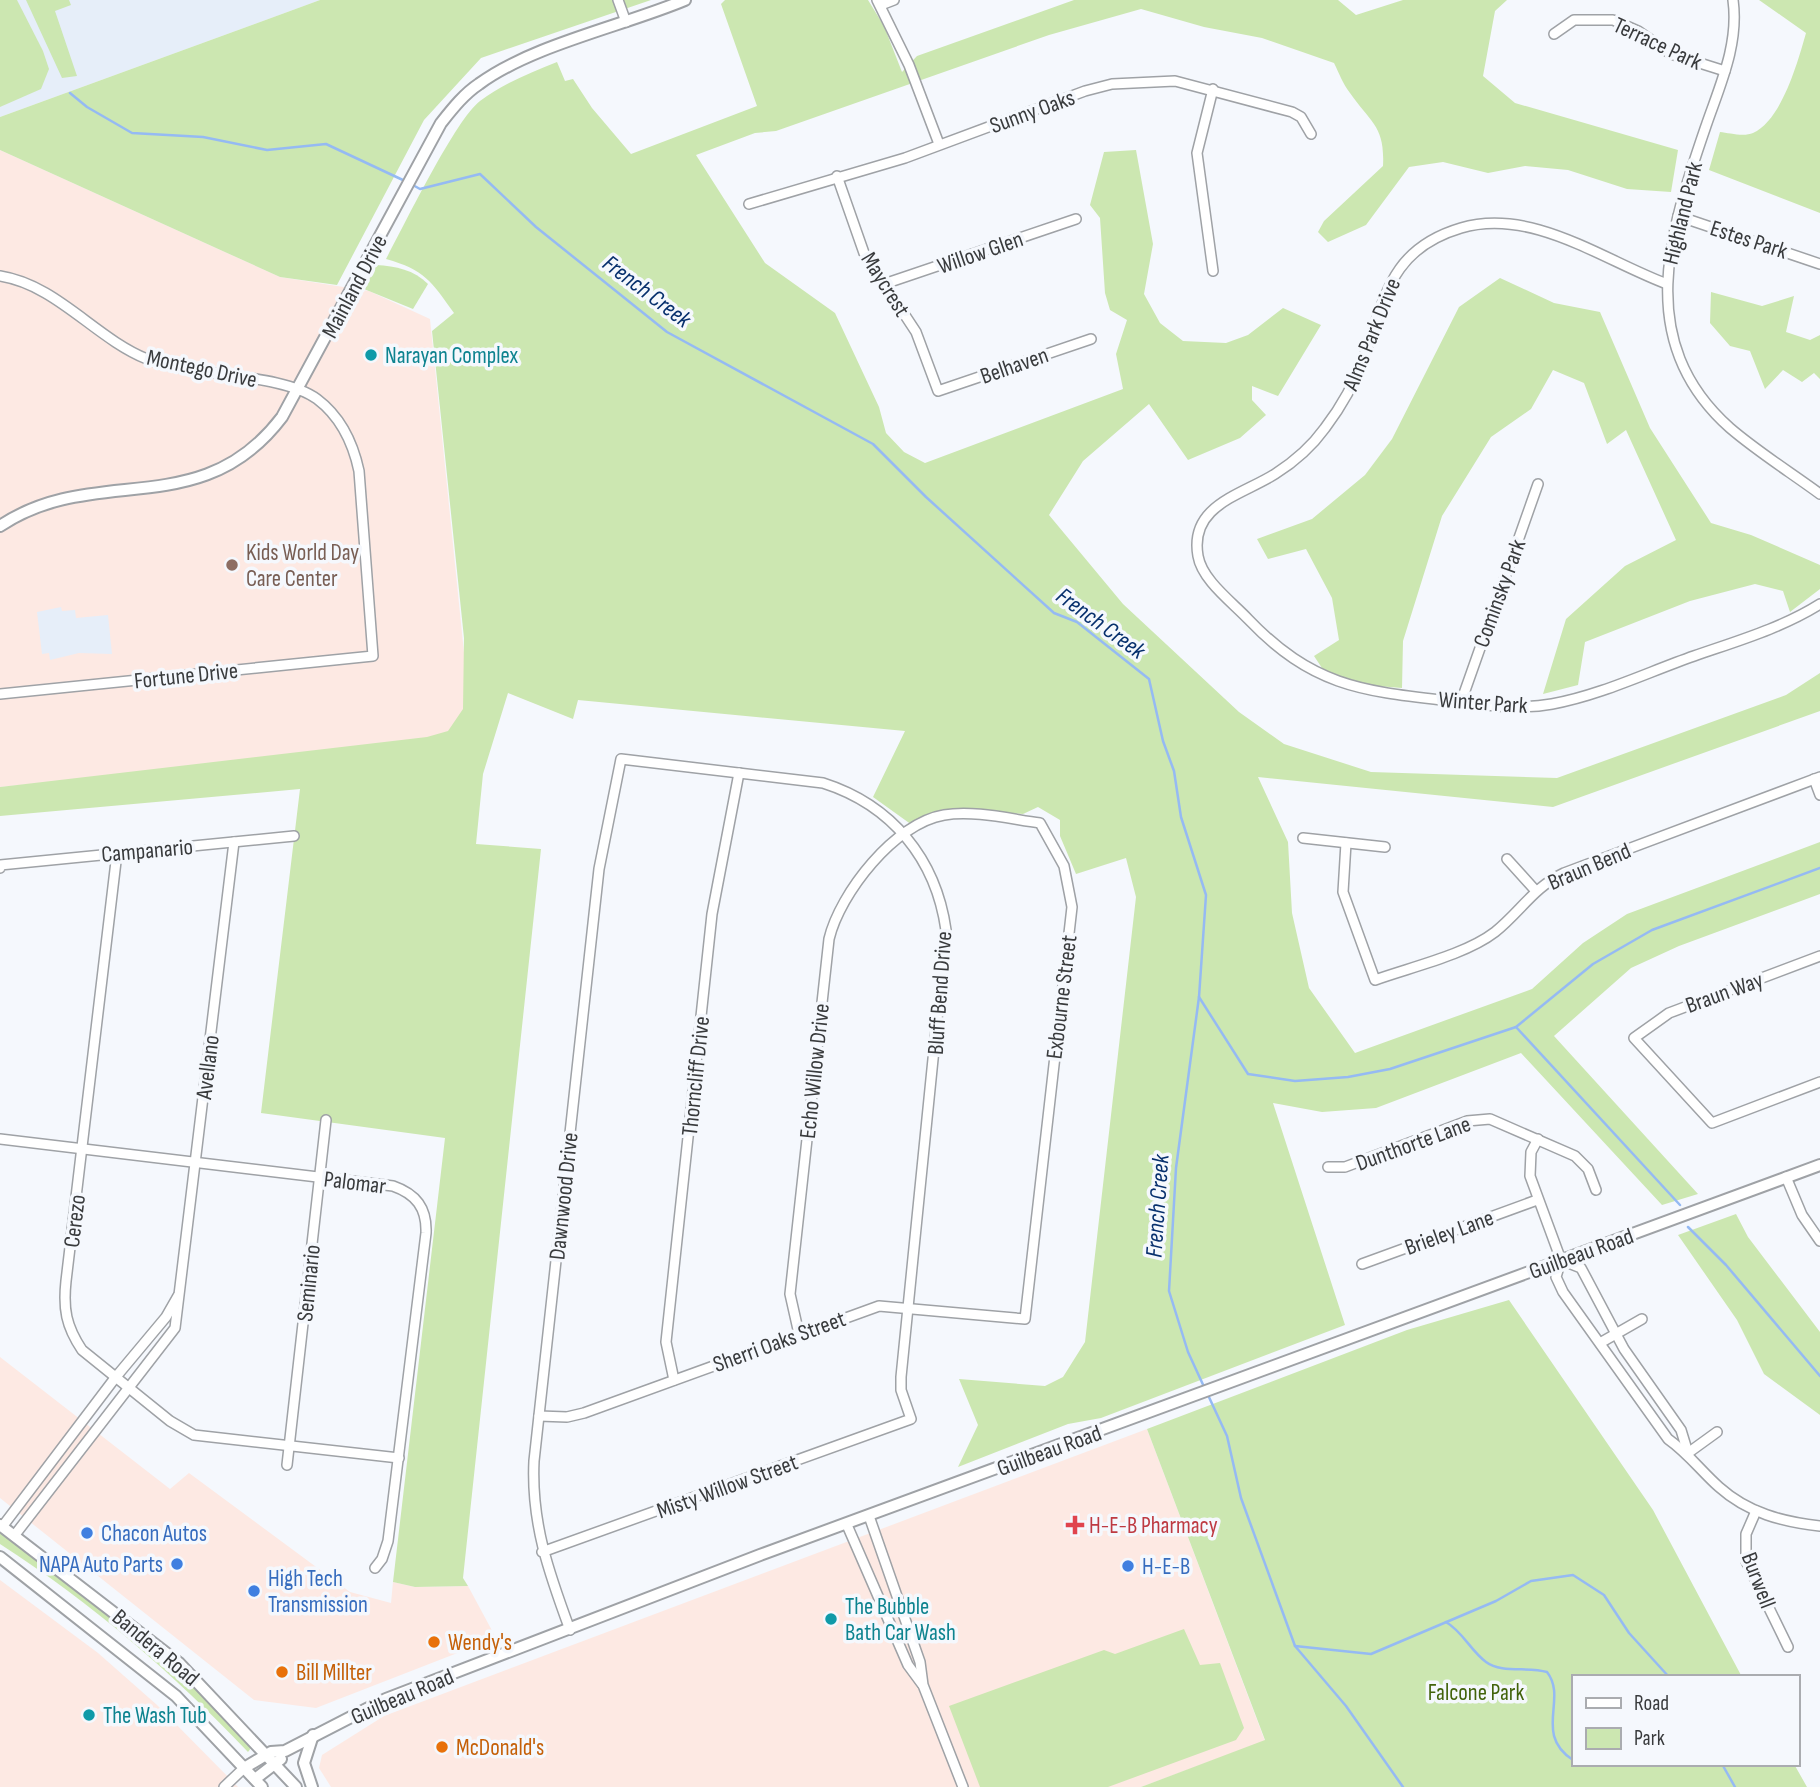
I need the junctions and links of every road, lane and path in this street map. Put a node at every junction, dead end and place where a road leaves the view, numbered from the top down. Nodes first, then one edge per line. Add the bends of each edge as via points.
1 (618, 0) edge
2 (685, 0) edge
3 (894, 0) edge
4 (1733, 0) edge
5 (879, 3) edge
6 (626, 22) junction
7 (1554, 34) dead end
8 (1725, 71) junction
9 (1213, 89) junction
10 (1311, 134) dead end
11 (939, 144) junction
12 (837, 176) junction
13 (749, 204) dead end
14 (1678, 216) junction
15 (1076, 219) dead end
16 (1820, 264) edge
17 (1213, 271) dead end
18 (0, 276) edge
19 (884, 284) junction
20 (1667, 284) junction
21 (1091, 339) dead end
22 (299, 388) junction
23 (938, 391) joint
24 (1538, 484) dead end
25 (1820, 494) edge
26 (2, 522) edge
27 (1198, 540) joint
28 (1820, 604) edge
29 (0, 694) edge
30 (1461, 702) junction
31 (621, 759) joint
32 (739, 773) junction
33 (1817, 778) edge
34 (1820, 795) edge
35 (905, 835) junction
36 (294, 836) dead end
37 (1303, 838) dead end
38 (234, 842) junction
39 (1346, 843) junction
40 (1385, 847) dead end
41 (117, 853) junction
42 (1507, 859) dead end
43 (0, 867) edge
44 (1535, 890) junction
45 (1820, 957) edge
46 (1820, 1082) edge
47 (326, 1120) dead end
48 (0, 1139) edge
49 (1538, 1139) junction
50 (83, 1149) junction
51 (196, 1162) junction
52 (1820, 1164) edge
53 (1328, 1167) dead end
54 (1786, 1177) junction
55 (320, 1178) junction
56 (1596, 1190) dead end
57 (1537, 1200) junction
58 (1820, 1241) edge
59 (1561, 1260) junction
60 (1362, 1264) dead end
61 (181, 1292) junction
62 (908, 1307) junction
63 (1025, 1319) joint
64 (1642, 1319) dead end
65 (799, 1334) junction
66 (1615, 1335) junction
67 (1600, 1343) junction
68 (116, 1377) junction
69 (674, 1380) junction
70 (130, 1387) junction
71 (92, 1408) junction
72 (539, 1416) junction
73 (105, 1419) junction
74 (911, 1419) joint
75 (1717, 1432) dead end
76 (67, 1441) junction
77 (290, 1446) junction
78 (80, 1451) junction
79 (1688, 1453) junction
80 (399, 1458) junction
81 (287, 1465) dead end
82 (1756, 1511) junction
83 (869, 1516) junction
84 (847, 1525) junction
85 (1, 1526) edge
86 (1820, 1526) edge
87 (14, 1536) junction
88 (542, 1552) junction
89 (0, 1557) edge
90 (375, 1568) dead end
91 (569, 1630) junction
92 (1788, 1647) dead end
93 (923, 1685) junction
94 (313, 1735) junction
95 (285, 1751) junction
96 (267, 1755) junction
97 (276, 1764) junction
98 (244, 1768) junction
99 (254, 1784) edge
100 (223, 1787) edge
101 (296, 1787) edge
102 (312, 1787) edge
103 (963, 1787) edge

1 - 6 street
2 - 6 main road, Mainland Drive
3 - 5 street
4 - 8 street, Highland Park via 1734,34
5 - 11 street
6 - 22 main road, Mainland Drive via 491,75 453,108
7 - 8 street, Terrace Park via 1574,20 1613,20 1671,54
8 - 14 street, Highland Park
9 - 10 street, Sunny Oaks via 1292,112
9 - 11 street, Sunny Oaks via 1175,81 1112,84
9 - 17 street via 1197,153
11 - 12 street, Sunny Oaks via 891,163
12 - 13 street, Sunny Oaks
12 - 19 street, Maycrest via 864,253
14 - 16 street, Estes Park
14 - 20 street, Highland Park via 1671,236
15 - 19 street, Willow Glen
18 - 22 street, Montego Drive via 34,286 146,358
19 - 23 street, Maycrest via 916,332
20 - 25 street, Highland Park via 1677,345 1705,400 1737,433
20 - 27 street, Alms Park Drive via 1525,226 1487,223 1441,235 1394,276 1351,386 1320,435 1276,473 1214,507
21 - 23 street, Belhaven
22 - 26 main road, Mainland Drive via 261,442 220,471 172,486 57,499
22 - 29 street, Fortune Drive via 335,416 356,460 373,656
24 - 30 street, Cominsky Park
27 - 30 street, Winter Park via 1198,558 1209,578 1271,643 1295,661 1330,680 1363,690
28 - 30 street, Winter Park via 1781,625 1577,698 1520,707
31 - 32 street, Bluff Bend Drive
31 - 72 street, Dawnwood Drive via 599,869
32 - 35 street, Bluff Bend Drive via 824,783 844,790 880,810
32 - 69 street, Thorncliff Drive via 712,914 667,1328 666,1352
33 - 34 street
33 - 44 street, Braun Bend via 1564,873
35 - 62 street, Bluff Bend Drive via 935,884 947,947
35 - 63 street, Exbourne Street via 929,819 953,814 1040,822 1068,880 1070,924
35 - 65 street, Echo Willow Drive via 854,881 835,916 829,939 790,1294
36 - 38 street, Campanario
37 - 39 street
38 - 41 street, Campanario
38 - 51 street, Avellano
39 - 40 street
39 - 44 street, Braun Bend via 1343,892 1375,980 1480,941 1506,922
41 - 43 street, Campanario
41 - 50 street, Cerezo
42 - 44 street
45 - 46 street, Braun Way via 1669,1013 1634,1038 1712,1123
47 - 55 street, Seminario
48 - 50 street, Palomar
49 - 53 street, Dunthorte Lane via 1490,1119 1476,1119 1345,1167
49 - 56 street, Dunthorte Lane via 1581,1160
49 - 57 street via 1530,1161
50 - 51 street, Palomar
50 - 68 street, Cerezo via 65,1316 82,1350
51 - 55 street, Palomar
51 - 61 street, Avellano
52 - 54 main road, Guilbeau Road
54 - 58 street via 1801,1215
54 - 59 main road, Guilbeau Road
55 - 77 street, Seminario
55 - 80 street, Palomar via 393,1186 408,1191 422,1207 426,1233
57 - 59 street
57 - 60 street, Brieley Lane
59 - 66 street via 1581,1268
59 - 67 street via 1556,1277 1563,1292
59 - 83 main road, Guilbeau Road
61 - 68 street, Avellano
61 - 70 street, Avellano via 170,1338
62 - 63 street, Sherri Oaks Street
62 - 65 street, Sherri Oaks Street via 879,1306
62 - 74 street, Bluff Bend Drive via 901,1377
64 - 66 street
65 - 69 street, Sherri Oaks Street
66 - 67 street
66 - 79 street via 1681,1430
67 - 79 street via 1668,1438
68 - 70 street, Cerezo
68 - 71 street, Avellano
69 - 72 street, Sherri Oaks Street via 584,1413
70 - 73 street, Avellano
70 - 77 street, Cerezo via 187,1432
71 - 73 street
71 - 76 street, Avellano
72 - 88 street, Dawnwood Drive via 533,1487
73 - 78 street, Avellano
74 - 88 street, Misty Willow Street
75 - 79 street
76 - 78 street
76 - 85 street, Avellano
77 - 80 street, Cerezo
77 - 81 street
78 - 87 street, Avellano
79 - 82 street via 1720,1488
80 - 90 street, Palomar via 388,1541
82 - 86 street via 1787,1523
82 - 92 street, Burwell via 1746,1534 1746,1561
83 - 84 main road, Guilbeau Road
83 - 93 street via 920,1662
84 - 91 main road, Guilbeau Road
84 - 93 street via 908,1665
85 - 87 main road, Bandera Road
87 - 96 main road, Bandera Road via 179,1663
88 - 91 street, Dawnwood Drive
89 - 98 main road, Bandera Road via 176,1696
91 - 94 main road, Guilbeau Road via 386,1699
93 - 103 street
94 - 95 main road, Guilbeau Road
94 - 102 main road via 304,1763
95 - 96 main road
95 - 97 main road
96 - 97 main road, Bandera Road
96 - 98 main road
97 - 99 main road
97 - 101 main road, Bandera Road
98 - 99 main road, Bandera Road
98 - 100 street

